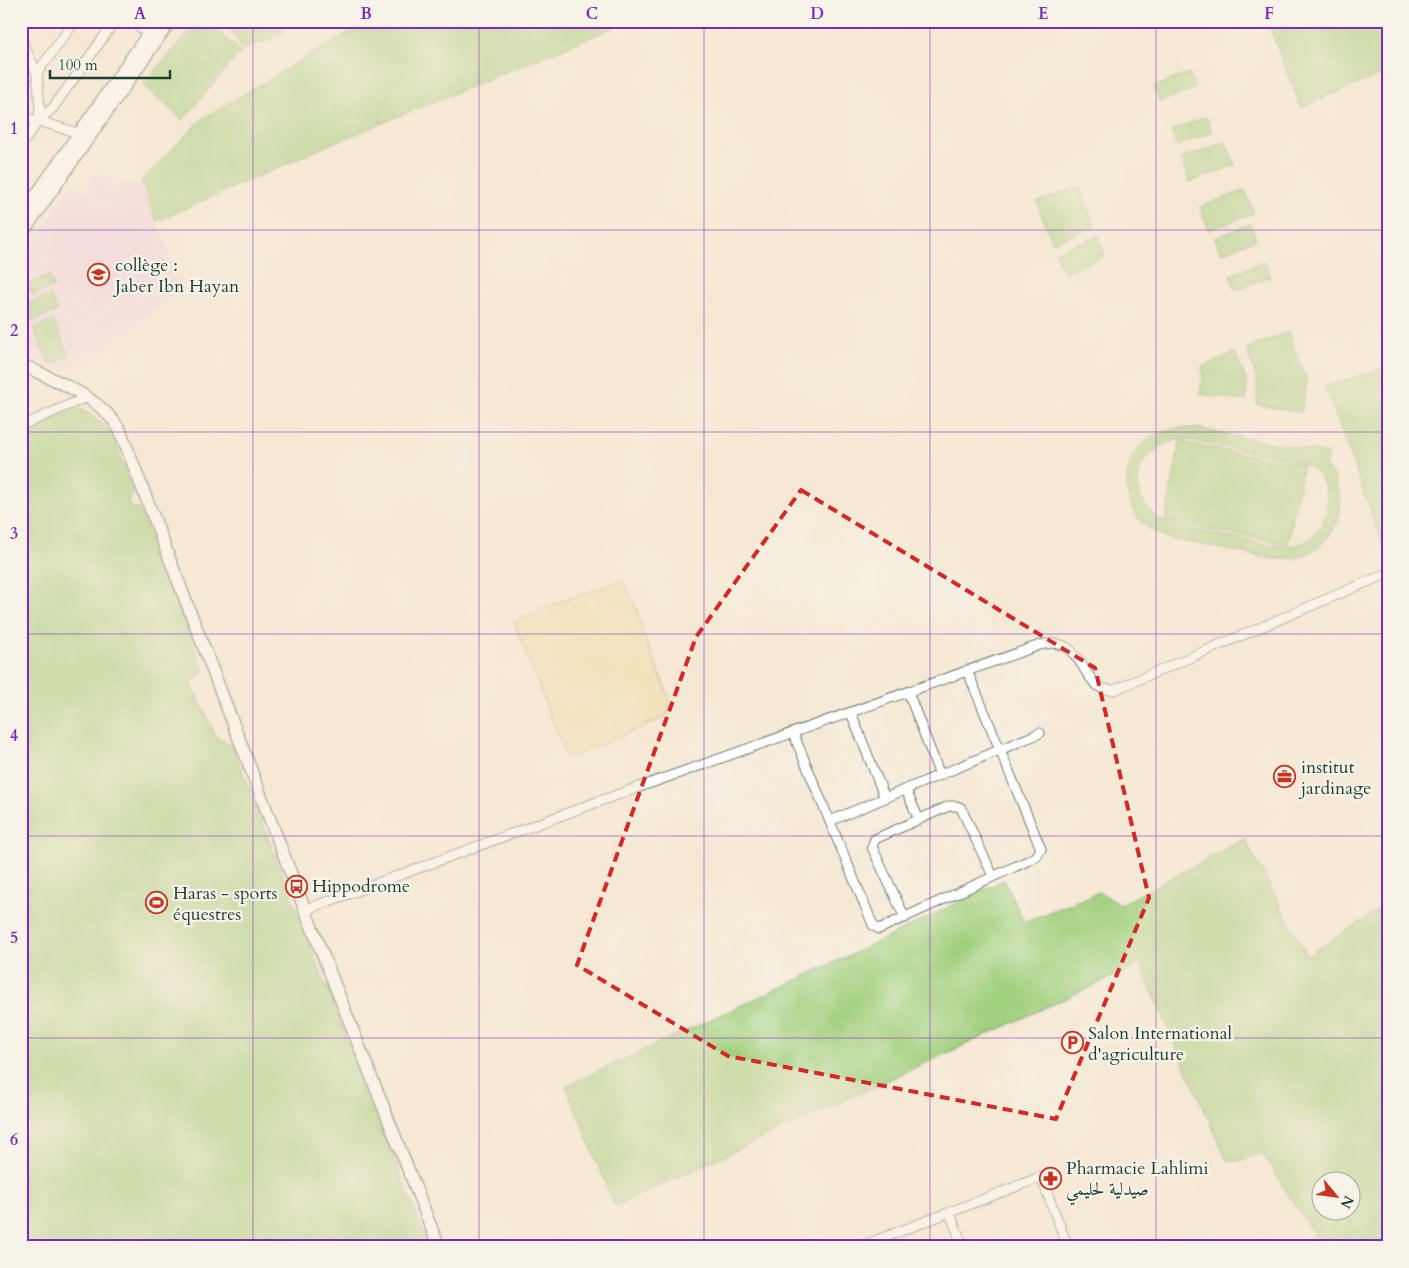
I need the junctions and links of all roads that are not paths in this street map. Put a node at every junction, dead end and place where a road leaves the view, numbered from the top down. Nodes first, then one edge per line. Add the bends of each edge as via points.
1 (75, 21) edge
2 (115, 21) edge
3 (131, 21) edge
4 (157, 21) edge
5 (170, 21) edge
6 (148, 34) junction
7 (22, 45) edge
8 (38, 73) junction
9 (21, 116) edge
10 (39, 120) junction
11 (85, 135) junction
12 (21, 145) edge
13 (21, 218) edge
14 (21, 235) edge
15 (21, 364) edge
16 (87, 397) junction
17 (21, 426) edge
18 (1388, 573) edge
19 (967, 670) junction
20 (908, 692) junction
21 (850, 712) junction
22 (793, 733) junction
23 (1040, 734) dead end
24 (1002, 751) junction
25 (940, 775) junction
26 (906, 790) junction
27 (885, 798) junction
28 (919, 820) junction
29 (830, 821) junction
30 (993, 876) junction
31 (305, 910) junction
32 (905, 918) junction
33 (950, 1213) junction
34 (439, 1247) edge
35 (859, 1247) edge
36 (963, 1247) edge
37 (1068, 1247) edge

1 - 8 street
2 - 10 street via 53,108
3 - 6 street
4 - 6 main road
5 - 11 main road
6 - 11 main road
7 - 8 street
8 - 10 street
9 - 10 street
10 - 11 street
10 - 12 street
11 - 13 main road
11 - 14 main road
15 - 16 main road
16 - 17 street
16 - 31 main road via 109,414 120,430
18 - 19 street via 1114,690 1097,686 1072,651 1053,642
19 - 20 street
19 - 24 street
20 - 21 street
20 - 25 street
21 - 22 street
21 - 27 street
22 - 29 street
22 - 31 street
23 - 24 street
24 - 25 street
24 - 30 street via 1041,849 1036,857
25 - 26 street
26 - 27 street
26 - 28 street
27 - 29 street
28 - 30 street via 949,806 961,808
28 - 32 street via 875,839 872,847
29 - 32 street via 873,925 880,929
30 - 32 street
31 - 34 main road
33 - 35 street
33 - 36 street
33 - 37 street via 1041,1177

